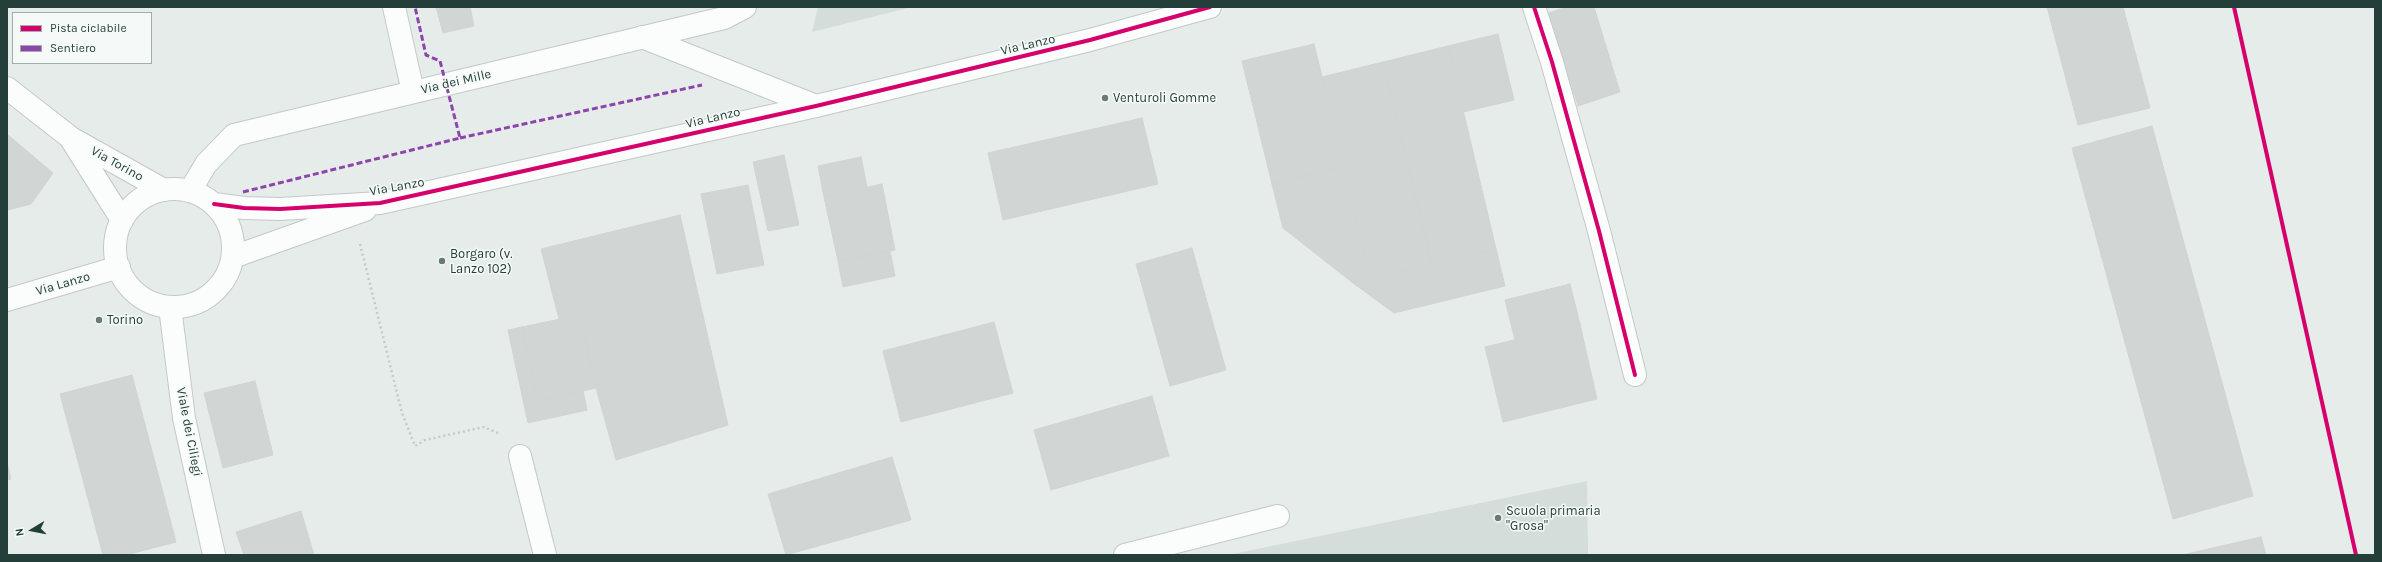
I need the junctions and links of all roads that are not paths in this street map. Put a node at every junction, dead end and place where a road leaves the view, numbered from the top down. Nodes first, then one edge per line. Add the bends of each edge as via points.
1 (394, 7) edge
2 (745, 7) edge
3 (1210, 7) edge
4 (1534, 7) edge
5 (642, 37) junction
6 (7, 88) edge
7 (413, 92) junction
8 (816, 106) junction
9 (71, 138) junction
10 (164, 190) junction
11 (190, 191) junction
12 (380, 203) junction
13 (214, 204) junction
14 (122, 220) junction
15 (233, 257) junction
16 (119, 268) junction
17 (7, 300) edge
18 (170, 307) junction
19 (1635, 375) dead end
20 (520, 456) road end
21 (1278, 516) dead end
22 (214, 555) edge
23 (545, 555) edge
24 (1125, 555) edge

1 - 7 street
2 - 5 street, Via dei Mille via 724,18
3 - 8 street, Via Lanzo via 1090,40
4 - 19 street via 1599,231
5 - 7 street, Via dei Mille
5 - 8 street
6 - 9 street, Via Torino
7 - 11 street, Via dei Mille via 234,135 206,164
8 - 12 street, Via Lanzo
9 - 10 street, Via Torino
9 - 14 street, Via Torino
10 - 11 street
10 - 14 street via 140,200
11 - 13 street
12 - 13 street, Via Lanzo via 280,209
12 - 15 street, Via Lanzo
13 - 15 street via 230,228
14 - 16 street via 116,244
15 - 18 street via 226,277 211,294 192,304
16 - 17 street, Via Lanzo
16 - 18 street via 138,295 148,301
18 - 22 street, Viale dei Ciliegi via 184,418
20 - 23 street
21 - 24 street

